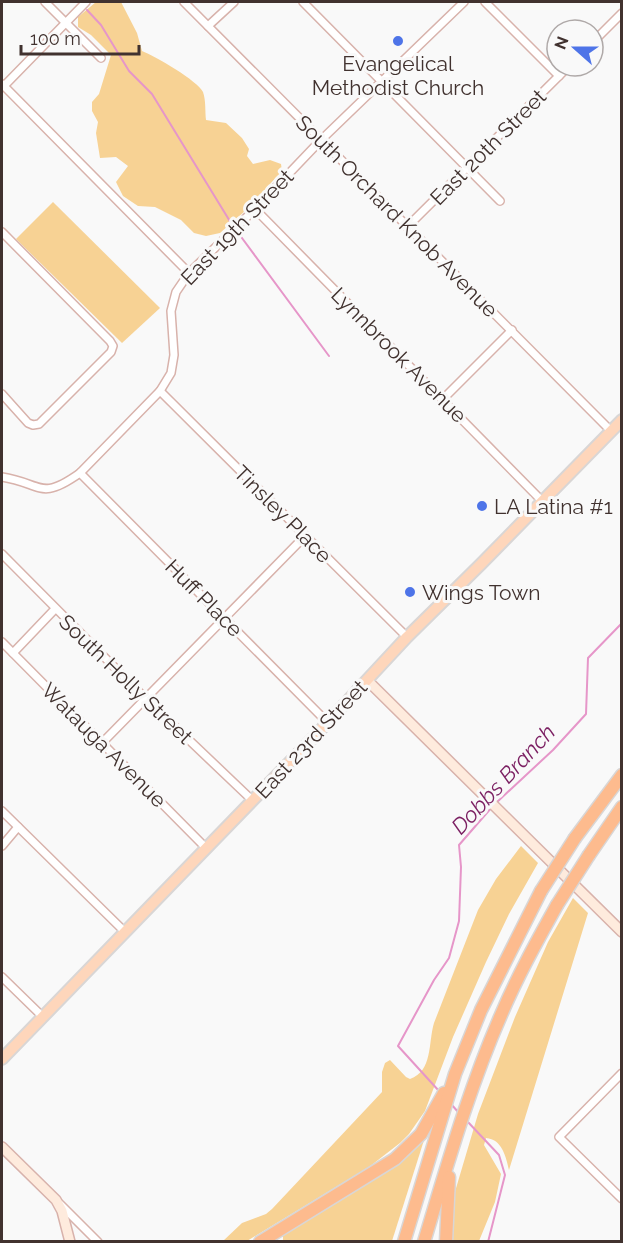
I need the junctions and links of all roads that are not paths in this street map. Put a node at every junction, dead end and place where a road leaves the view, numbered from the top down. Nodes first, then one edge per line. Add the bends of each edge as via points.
1 (45, 2) edge
2 (87, 2) edge
3 (184, 2) edge
4 (234, 2) edge
5 (303, 2) edge
6 (464, 2) edge
7 (485, 2) edge
8 (621, 13) edge
9 (66, 22) junction
10 (208, 26) junction
11 (605, 30) edge
12 (102, 58) dead end
13 (545, 61) edge
14 (556, 78) edge
15 (382, 81) junction
16 (3, 85) edge
17 (320, 141) junction
18 (468, 168) junction
19 (500, 201) dead end
20 (255, 209) junction
21 (407, 227) junction
22 (2, 232) edge
23 (189, 273) junction
24 (512, 330) junction
25 (160, 391) junction
26 (2, 394) edge
27 (443, 399) junction
28 (621, 420) edge
29 (611, 431) junction
30 (80, 473) junction
31 (2, 477) edge
32 (542, 501) junction
33 (305, 536) junction
34 (2, 554) edge
35 (55, 609) junction
36 (223, 617) junction
37 (407, 637) junction
38 (2, 642) edge
39 (13, 653) junction
40 (367, 680) junction
41 (145, 698) junction
42 (328, 723) junction
43 (102, 743) junction
44 (621, 775) edge
45 (253, 801) junction
46 (621, 807) edge
47 (2, 811) edge
48 (18, 828) junction
49 (2, 846) edge
50 (206, 848) junction
51 (125, 932) junction
52 (621, 932) edge
53 (2, 977) edge
54 (43, 1017) junction
55 (2, 1059) edge
56 (621, 1073) edge
57 (455, 1074) junction
58 (2, 1146) edge
59 (451, 1154) junction
60 (621, 1199) edge
61 (56, 1200) junction
62 (70, 1242) edge
63 (98, 1242) edge
64 (260, 1242) edge
65 (404, 1242) edge
66 (424, 1242) edge
67 (446, 1242) edge

1 - 9 street
2 - 9 street
3 - 10 street, South Orchard Knob Avenue
4 - 10 street
5 - 15 street
6 - 15 street, East 19th Street
7 - 13 street
8 - 11 street
9 - 12 street
9 - 16 street
10 - 17 street, South Orchard Knob Avenue
14 - 18 street, East 20th Street
15 - 17 street, East 19th Street
15 - 18 street
16 - 23 street
17 - 20 street, East 19th Street
17 - 21 street, South Orchard Knob Avenue
18 - 19 street
18 - 21 street, East 20th Street
20 - 23 street, East 19th Street
20 - 27 street, Lynnbrook Avenue
21 - 24 street, South Orchard Knob Avenue
22 - 26 street via 113,346 39,424 28,423
23 - 25 street, East 19th Street via 176,292 171,311 174,355 171,373
24 - 27 street
24 - 29 street, South Orchard Knob Avenue
25 - 30 street, East 19th Street
25 - 33 street, Tinsley Place
27 - 32 street, Lynnbrook Avenue
28 - 29 main road, East 23rd Street
29 - 32 main road, East 23rd Street
30 - 31 street, East 19th Street via 47,490
30 - 36 street, Huff Place
32 - 37 main road, East 23rd Street
33 - 36 street
33 - 37 street, Tinsley Place
34 - 35 street, South Holly Street
35 - 39 street
35 - 41 street, South Holly Street
36 - 41 street
36 - 42 street, Huff Place
37 - 40 main road, East 23rd Street
38 - 39 street, Watauga Avenue
39 - 43 street, Watauga Avenue
40 - 42 main road, East 23rd Street
40 - 52 street
41 - 43 street
41 - 45 street, South Holly Street
42 - 45 main road, East 23rd Street
43 - 50 street, Watauga Avenue
44 - 57 highway, bridge via 540,891 481,1010
45 - 50 main road, East 23rd Street
46 - 59 highway, bridge via 557,904 524,964 476,1078
47 - 48 street
48 - 49 street
48 - 51 street
50 - 51 main road, East 23rd Street
51 - 54 main road, East 23rd Street
53 - 54 street
54 - 55 main road, East 23rd Street
56 - 60 street via 559,1137
57 - 64 highway via 421,1134 395,1159
57 - 65 highway
58 - 61 street
59 - 66 highway
59 - 67 highway
61 - 62 street
61 - 63 street

